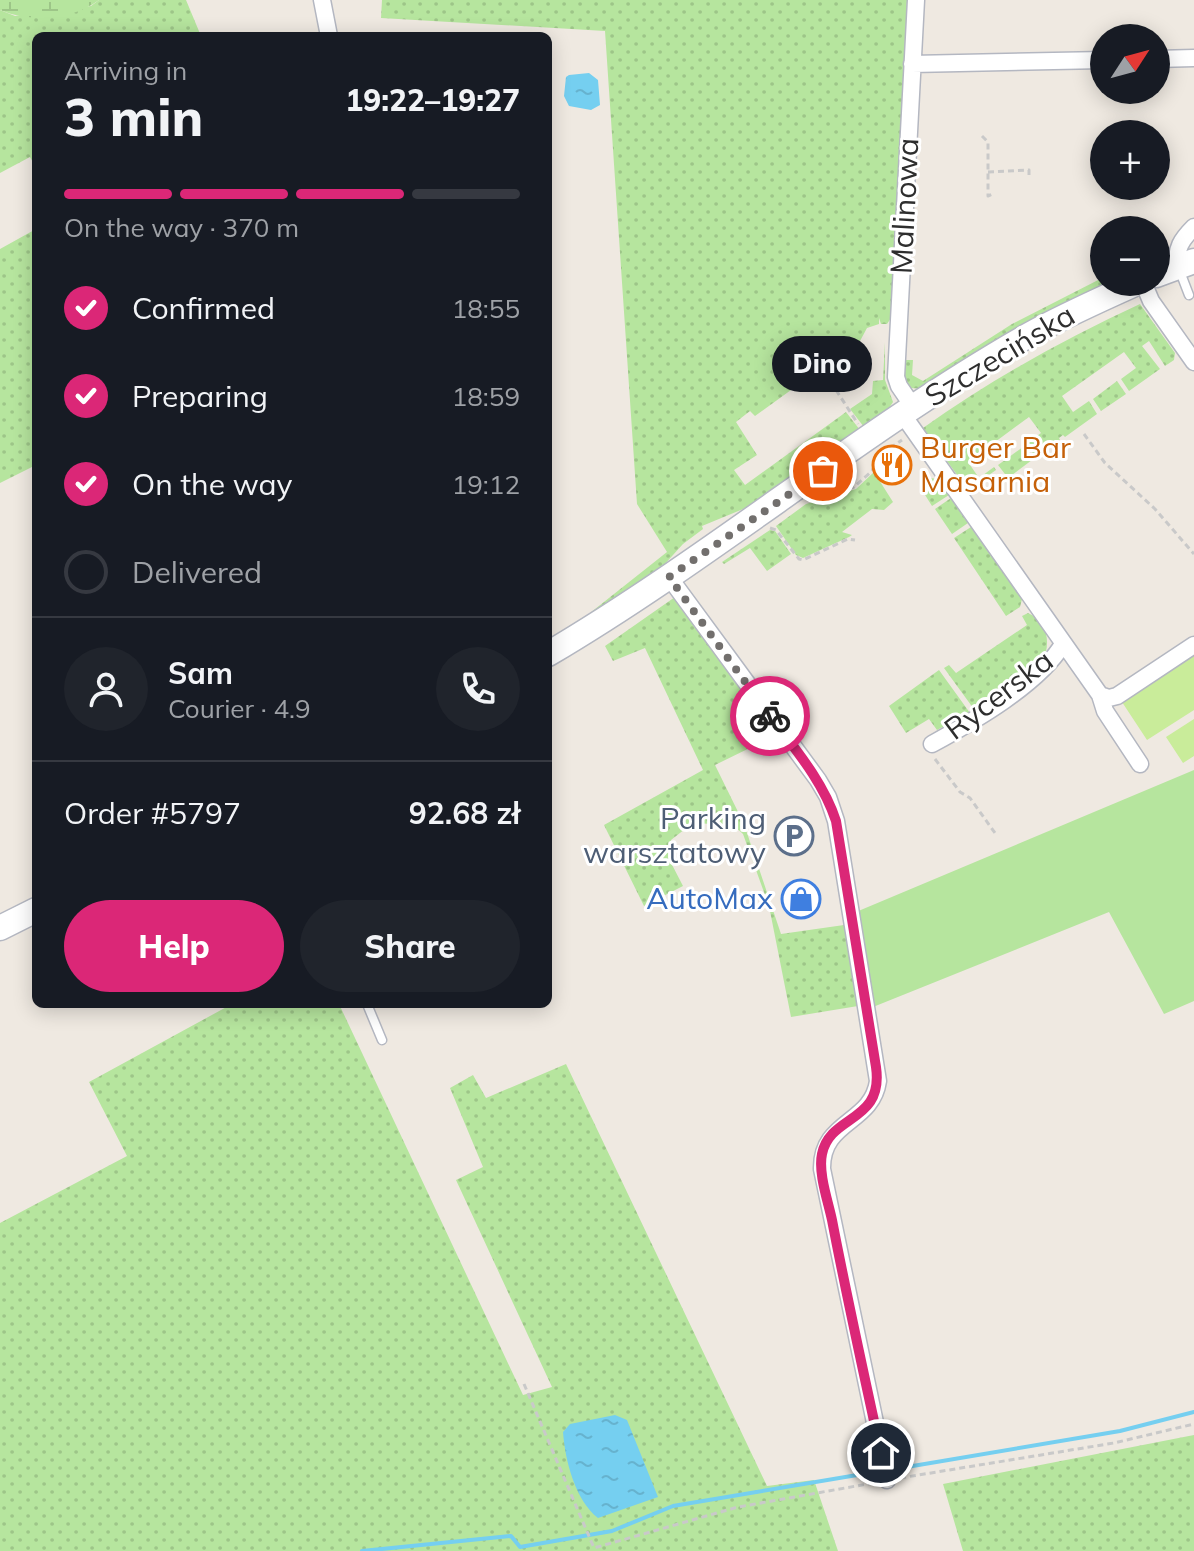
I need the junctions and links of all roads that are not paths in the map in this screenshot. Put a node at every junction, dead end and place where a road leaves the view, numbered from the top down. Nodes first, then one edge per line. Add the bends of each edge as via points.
1 (322, 0) edge
2 (916, 0) edge
3 (328, 32) edge
4 (1194, 58) edge
5 (1170, 59) edge
6 (1090, 60) edge
7 (912, 64) junction
8 (1194, 227) edge
9 (1176, 267) edge
10 (1189, 295) dead end
11 (1111, 296) edge
12 (1148, 296) edge
13 (1194, 362) edge
14 (908, 420) junction
15 (669, 577) junction
16 (1063, 644) junction
17 (1194, 645) edge
18 (552, 651) edge
19 (1100, 695) junction
20 (932, 744) road end
21 (1140, 764) dead end
22 (32, 912) edge
23 (0, 928) edge
24 (369, 1008) edge
25 (382, 1040) dead end
26 (887, 1480) road end

1 - 3 street
2 - 7 street, Malinowa
4 - 5 street
6 - 7 street
7 - 14 street, Malinowa via 896,377
8 - 9 street via 1181,240
9 - 10 lane
11 - 14 street, Szczecińska via 1031,334
12 - 13 street
14 - 15 street, Szczecińska
14 - 16 street, Rycerska
15 - 18 street, Szczecińska
15 - 26 street via 818,780 836,821 878,1081 870,1103 830,1138 822,1169
16 - 19 street, Rycerska
16 - 20 street, Rycerska via 1050,664 977,719
17 - 19 street via 1117,696
19 - 21 street, Rycerska
22 - 23 street
24 - 25 lane

